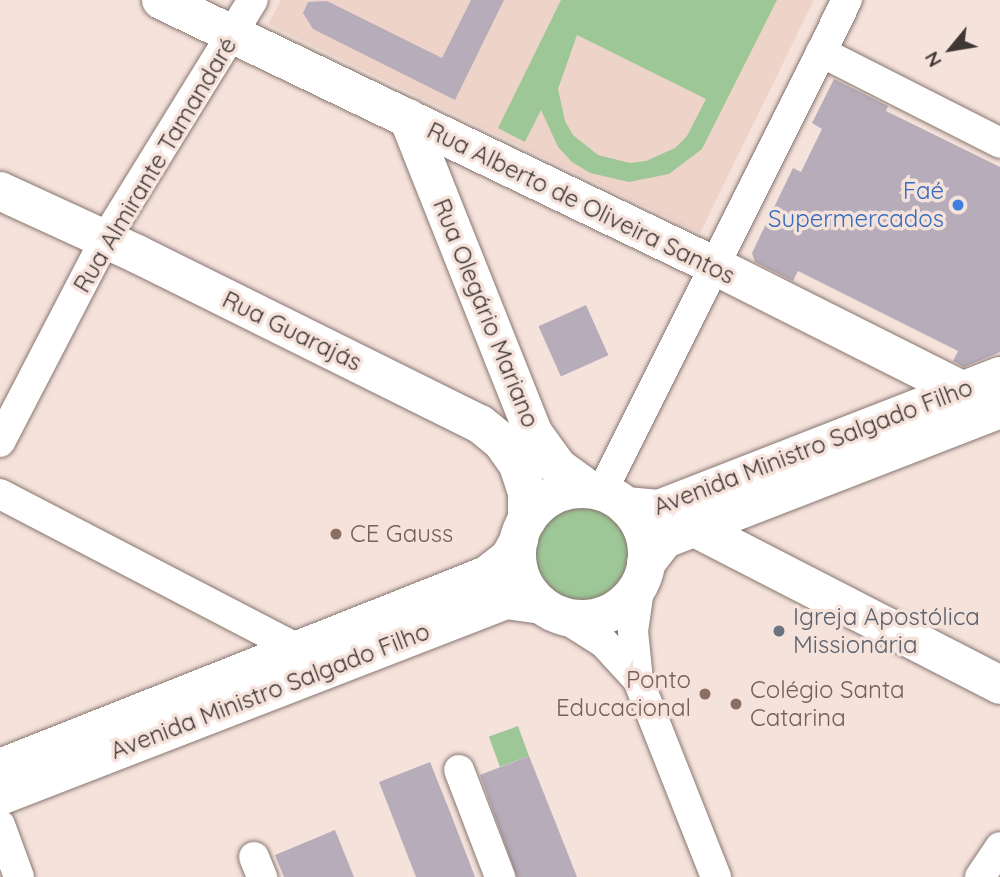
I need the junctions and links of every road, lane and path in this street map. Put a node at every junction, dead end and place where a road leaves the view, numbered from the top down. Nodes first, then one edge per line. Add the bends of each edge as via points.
1 (161, 0) edge
2 (253, 0) edge
3 (847, 0) edge
4 (234, 36) junction
5 (821, 52) junction
6 (408, 118) junction
7 (1000, 143) edge
8 (0, 191) edge
9 (104, 241) junction
10 (715, 266) junction
11 (515, 386) junction
12 (962, 391) junction
13 (1000, 401) edge
14 (466, 417) junction
15 (0, 442) edge
16 (0, 494) edge
17 (605, 496) junction
18 (695, 528) junction
19 (523, 530) junction
20 (643, 573) junction
21 (551, 610) junction
22 (307, 661) junction
23 (638, 680) junction
24 (1000, 685) edge
25 (0, 768) edge
26 (458, 770) dead end
27 (0, 796) edge
28 (0, 825) edge
29 (1000, 847) edge
30 (19, 877) edge
31 (500, 877) edge
32 (716, 877) edge
33 (980, 877) edge

1 - 4 main road, Rua Alberto de Oliveira Santos
2 - 4 street, Rua Almirante Tamandaré
3 - 5 street
4 - 6 main road, Rua Alberto de Oliveira Santos
4 - 9 street, Rua Almirante Tamandaré
5 - 7 street
5 - 10 street
6 - 10 main road, Rua Alberto de Oliveira Santos
6 - 11 main road, Rua Olegário Mariano
8 - 9 main road, Rua Guarajás
9 - 14 main road, Rua Guarajás
9 - 15 street, Rua Almirante Tamandaré
10 - 12 main road, Rua Alberto de Oliveira Santos
10 - 17 street
11 - 14 main road via 497,412
11 - 17 main road, Rua Olegário Mariano via 544,452
12 - 13 main road, Rua Alberto de Oliveira Santos
12 - 17 main road, Avenida Ministro Salgado Filho via 659,509
13 - 18 main road, Avenida Ministro Salgado Filho
14 - 19 main road, Rua Guarajás via 496,435 514,457 525,483
16 - 22 street
17 - 19 main road via 557,494
17 - 20 main road via 643,532
18 - 20 main road, Avenida Ministro Salgado Filho via 659,542
18 - 24 main road
19 - 21 main road via 519,571
19 - 22 main road, Avenida Ministro Salgado Filho via 509,558 487,575
20 - 21 main road via 611,612 581,619
20 - 23 street via 633,631
21 - 22 main road, Avenida Ministro Salgado Filho via 506,600
21 - 23 street via 604,643
22 - 25 main road, Avenida Ministro Salgado Filho
22 - 27 main road, Avenida Ministro Salgado Filho
23 - 32 street
26 - 31 street
28 - 30 street
29 - 33 street

